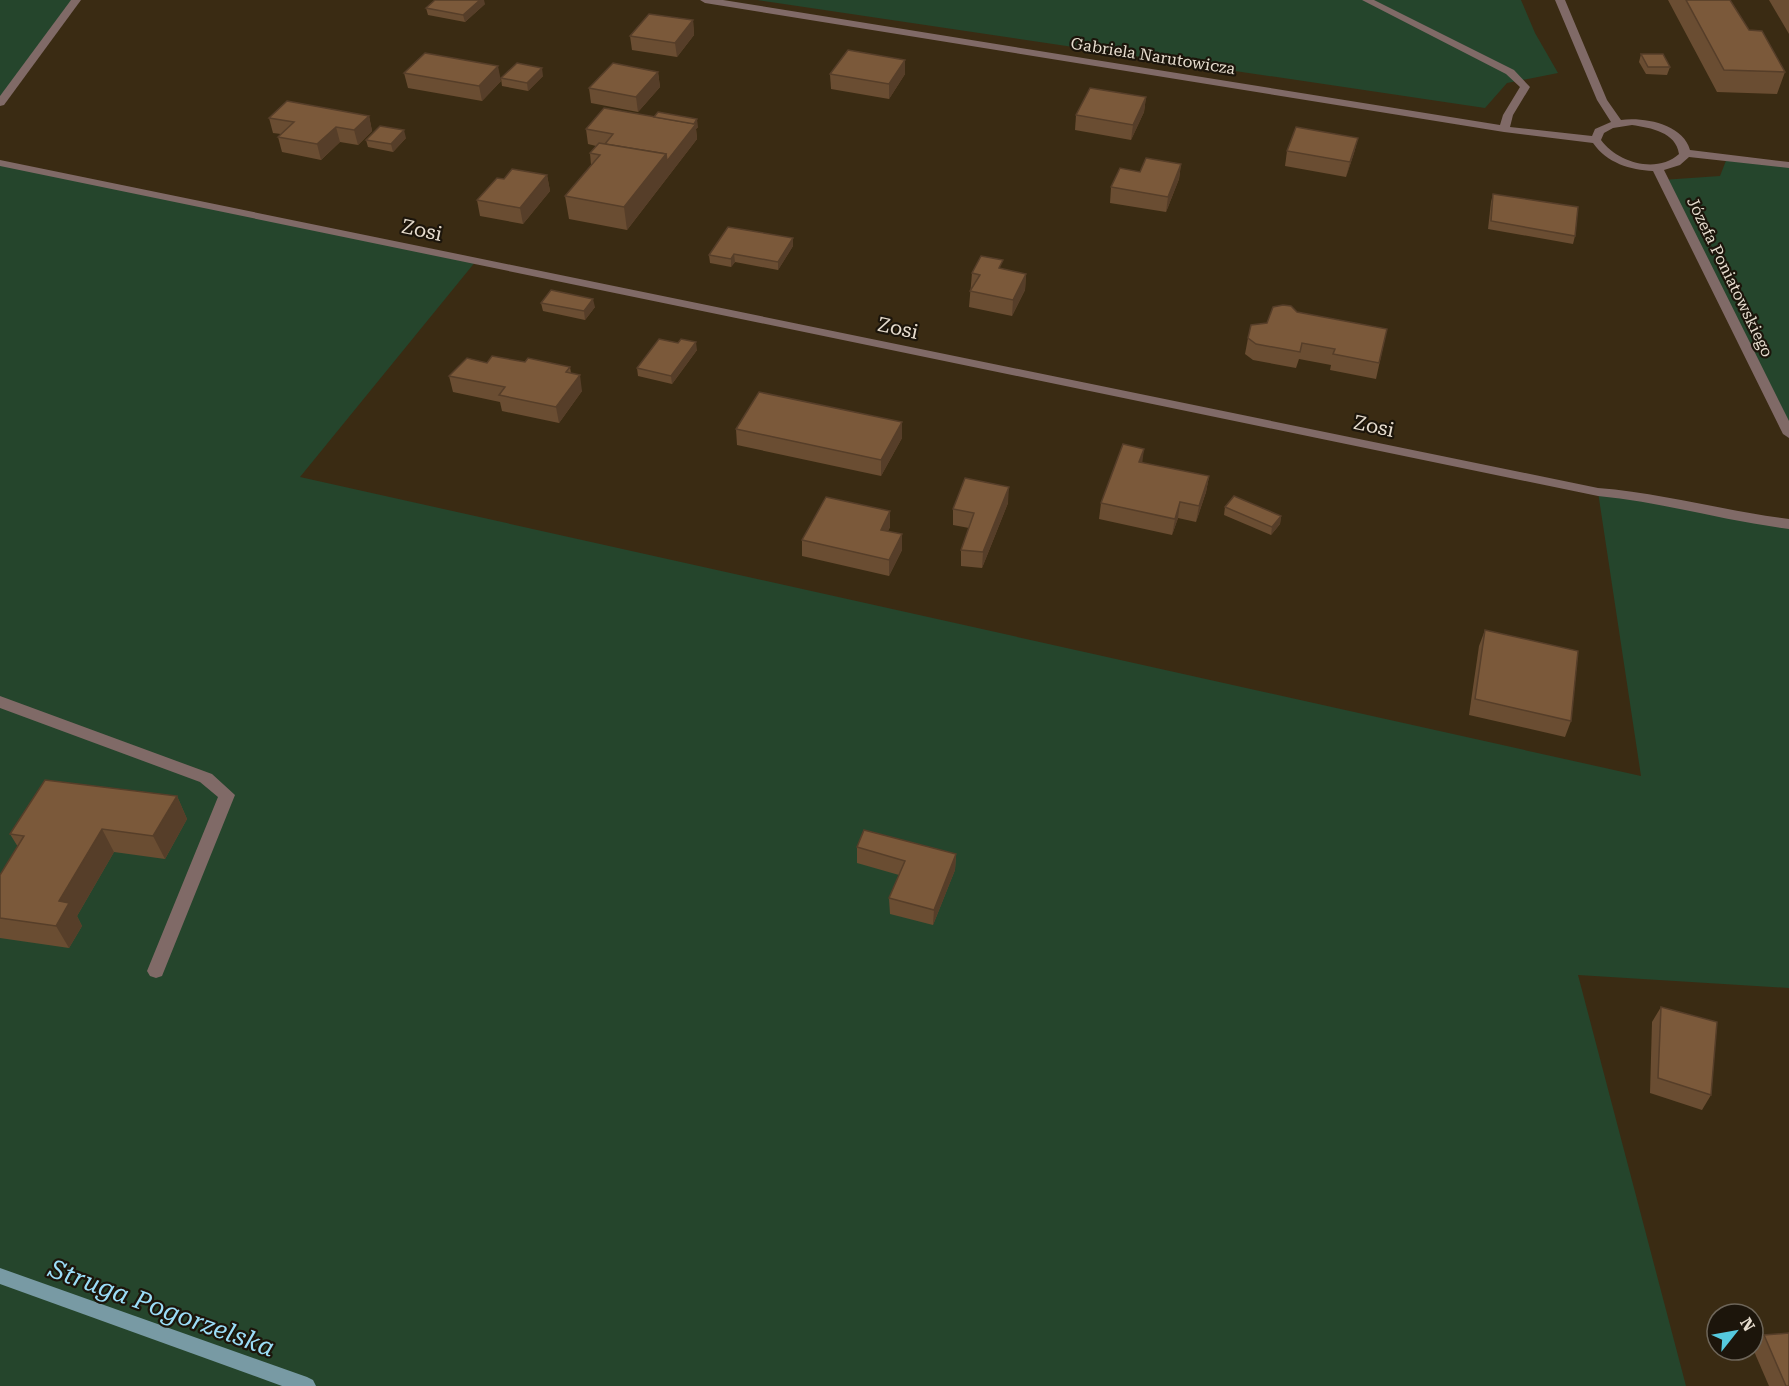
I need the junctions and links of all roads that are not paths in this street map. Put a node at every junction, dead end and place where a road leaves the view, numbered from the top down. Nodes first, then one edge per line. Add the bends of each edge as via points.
1 (76, 0) edge
2 (705, 0) edge
3 (1367, 0) edge
4 (1560, 0) edge
5 (0, 103) edge
6 (1617, 123) junction
7 (1504, 129) junction
8 (1596, 141) junction
9 (1686, 153) junction
10 (0, 163) edge
11 (1789, 165) edge
12 (1657, 167) junction
13 (1789, 434) edge
14 (1789, 524) edge
15 (0, 702) edge
16 (156, 971) dead end

1 - 5 street
2 - 7 street, Gabriela Narutowicza
3 - 7 street via 1510,72 1525,87
4 - 6 street via 1602,100
6 - 8 street via 1599,131
6 - 9 street via 1641,123 1665,130 1682,142
7 - 8 street, Gabriela Narutowicza
8 - 12 street via 1616,159
9 - 11 street
9 - 12 street via 1677,163
10 - 14 street, Zosi via 1598,492
12 - 13 street, Józefa Poniatowskiego
15 - 16 street via 206,778 227,795

